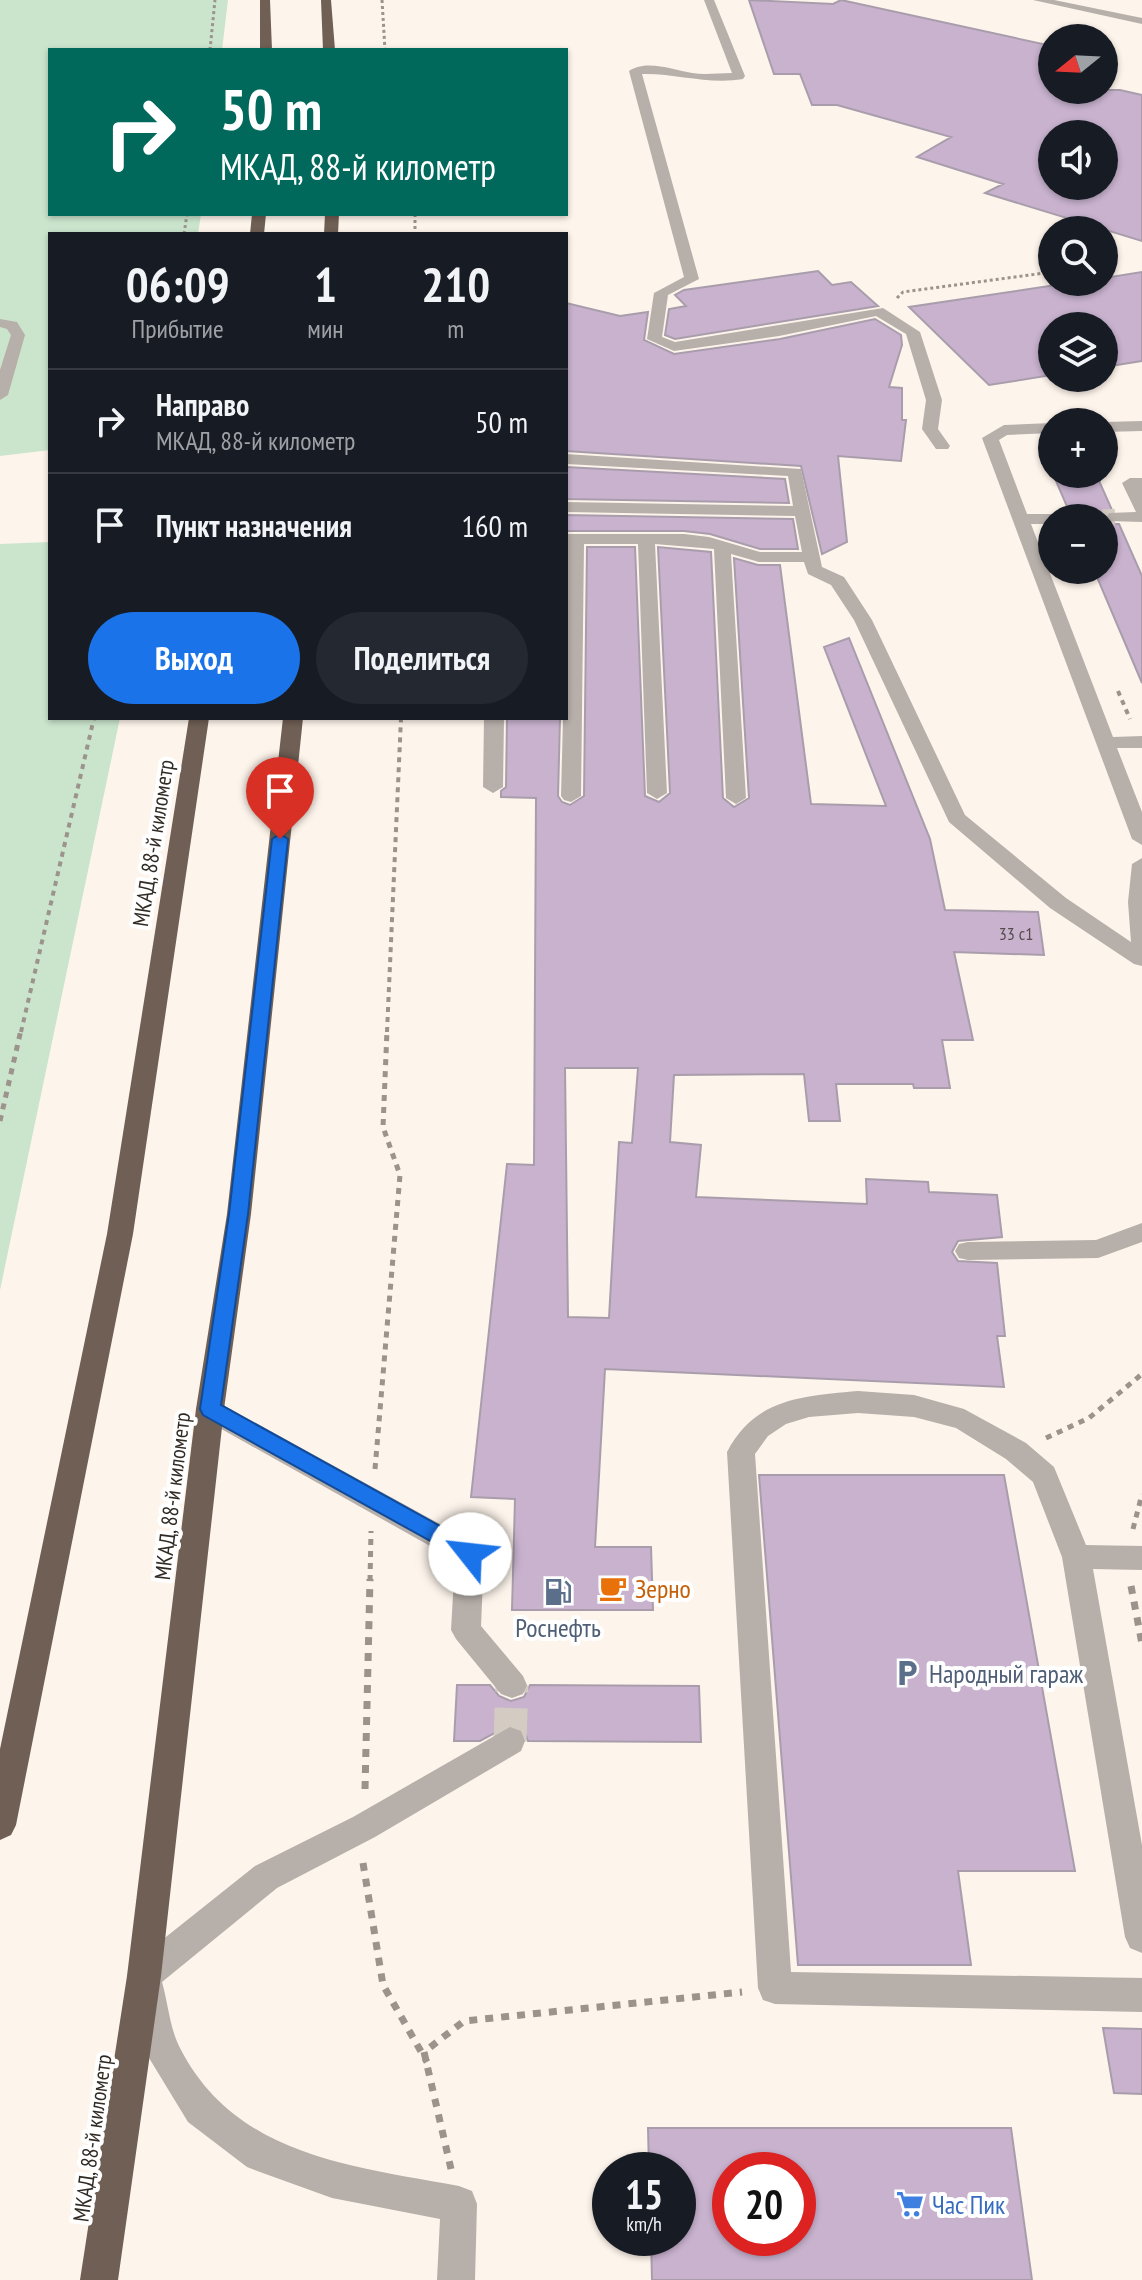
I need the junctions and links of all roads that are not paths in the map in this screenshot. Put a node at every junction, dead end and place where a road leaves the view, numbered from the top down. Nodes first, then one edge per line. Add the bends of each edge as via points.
1 (265, 0) edge
2 (326, 0) edge
3 (709, 0) edge
4 (1038, 0) edge
5 (1062, 2) edge
6 (1142, 21) edge
7 (266, 48) edge
8 (329, 48) edge
9 (4, 326) edge
10 (7, 348) edge
11 (4, 370) edge
12 (0, 393) edge
13 (1142, 426) edge
14 (1118, 427) edge
15 (1038, 429) edge
16 (942, 446) dead end
17 (568, 459) edge
18 (1142, 483) edge
19 (568, 507) edge
20 (1142, 509) edge
21 (802, 511) junction
22 (1118, 517) tunnel mouth
23 (1142, 517) edge
24 (1021, 519) junction
25 (1038, 519) edge
26 (571, 539) edge
27 (646, 539) junction
28 (722, 546) junction
29 (812, 557) junction
30 (199, 720) edge
31 (293, 720) edge
32 (494, 720) edge
33 (1142, 742) edge
34 (1105, 743) junction
35 (493, 787) dead end
36 (657, 793) dead end
37 (571, 796) dead end
38 (736, 798) dead end
39 (1142, 839) edge
40 (1142, 864) edge
41 (1142, 946) edge
42 (1142, 959) edge
43 (1142, 1232) edge
44 (968, 1251) dead end
45 (210, 1409) junction
46 (1076, 1557) junction
47 (1142, 1558) edge
48 (512, 1685) tunnel mouth
49 (510, 1741) dead end
50 (0, 1825) edge
51 (1142, 1937) edge
52 (144, 1976) junction
53 (1142, 1995) edge
54 (99, 2280) edge
55 (456, 2280) edge

1 - 7 highway
2 - 8 highway
3 - 16 street via 739,76 635,71 692,279 661,293 654,339 674,347 878,311 913,332 934,400 930,429
4 - 5 street
5 - 6 street
9 - 10 street via 18,335
10 - 11 street
11 - 12 street
13 - 14 street
15 - 24 street via 1004,430 990,438
17 - 21 street via 795,472
18 - 20 street via 1130,483
19 - 21 street
21 - 29 street
22 - 23 street
24 - 25 street
24 - 34 street
26 - 27 street
26 - 37 street
27 - 28 street
27 - 36 street
28 - 29 street via 759,557
28 - 38 street
29 - 42 street via 814,570 838,581 863,620 956,818 1058,903
30 - 50 highway, МКАД, 88-й километр via 120,1234
31 - 45 highway, МКАД, 88-й километр via 239,1214
32 - 35 street
33 - 34 street
34 - 39 street
40 - 41 street
43 - 44 street via 1098,1249
45 - 48 street via 470,1554 466,1630
45 - 52 highway, МКАД, 88-й километр
46 - 47 street
46 - 51 street
46 - 53 street via 1044,1475 964,1420 914,1406 809,1406 758,1428 741,1452 775,1988
49 - 52 street via 364,1827 266,1877
52 - 54 highway, МКАД, 88-й километр
52 - 55 street via 163,2053 200,2110 260,2154 332,2180 459,2204

